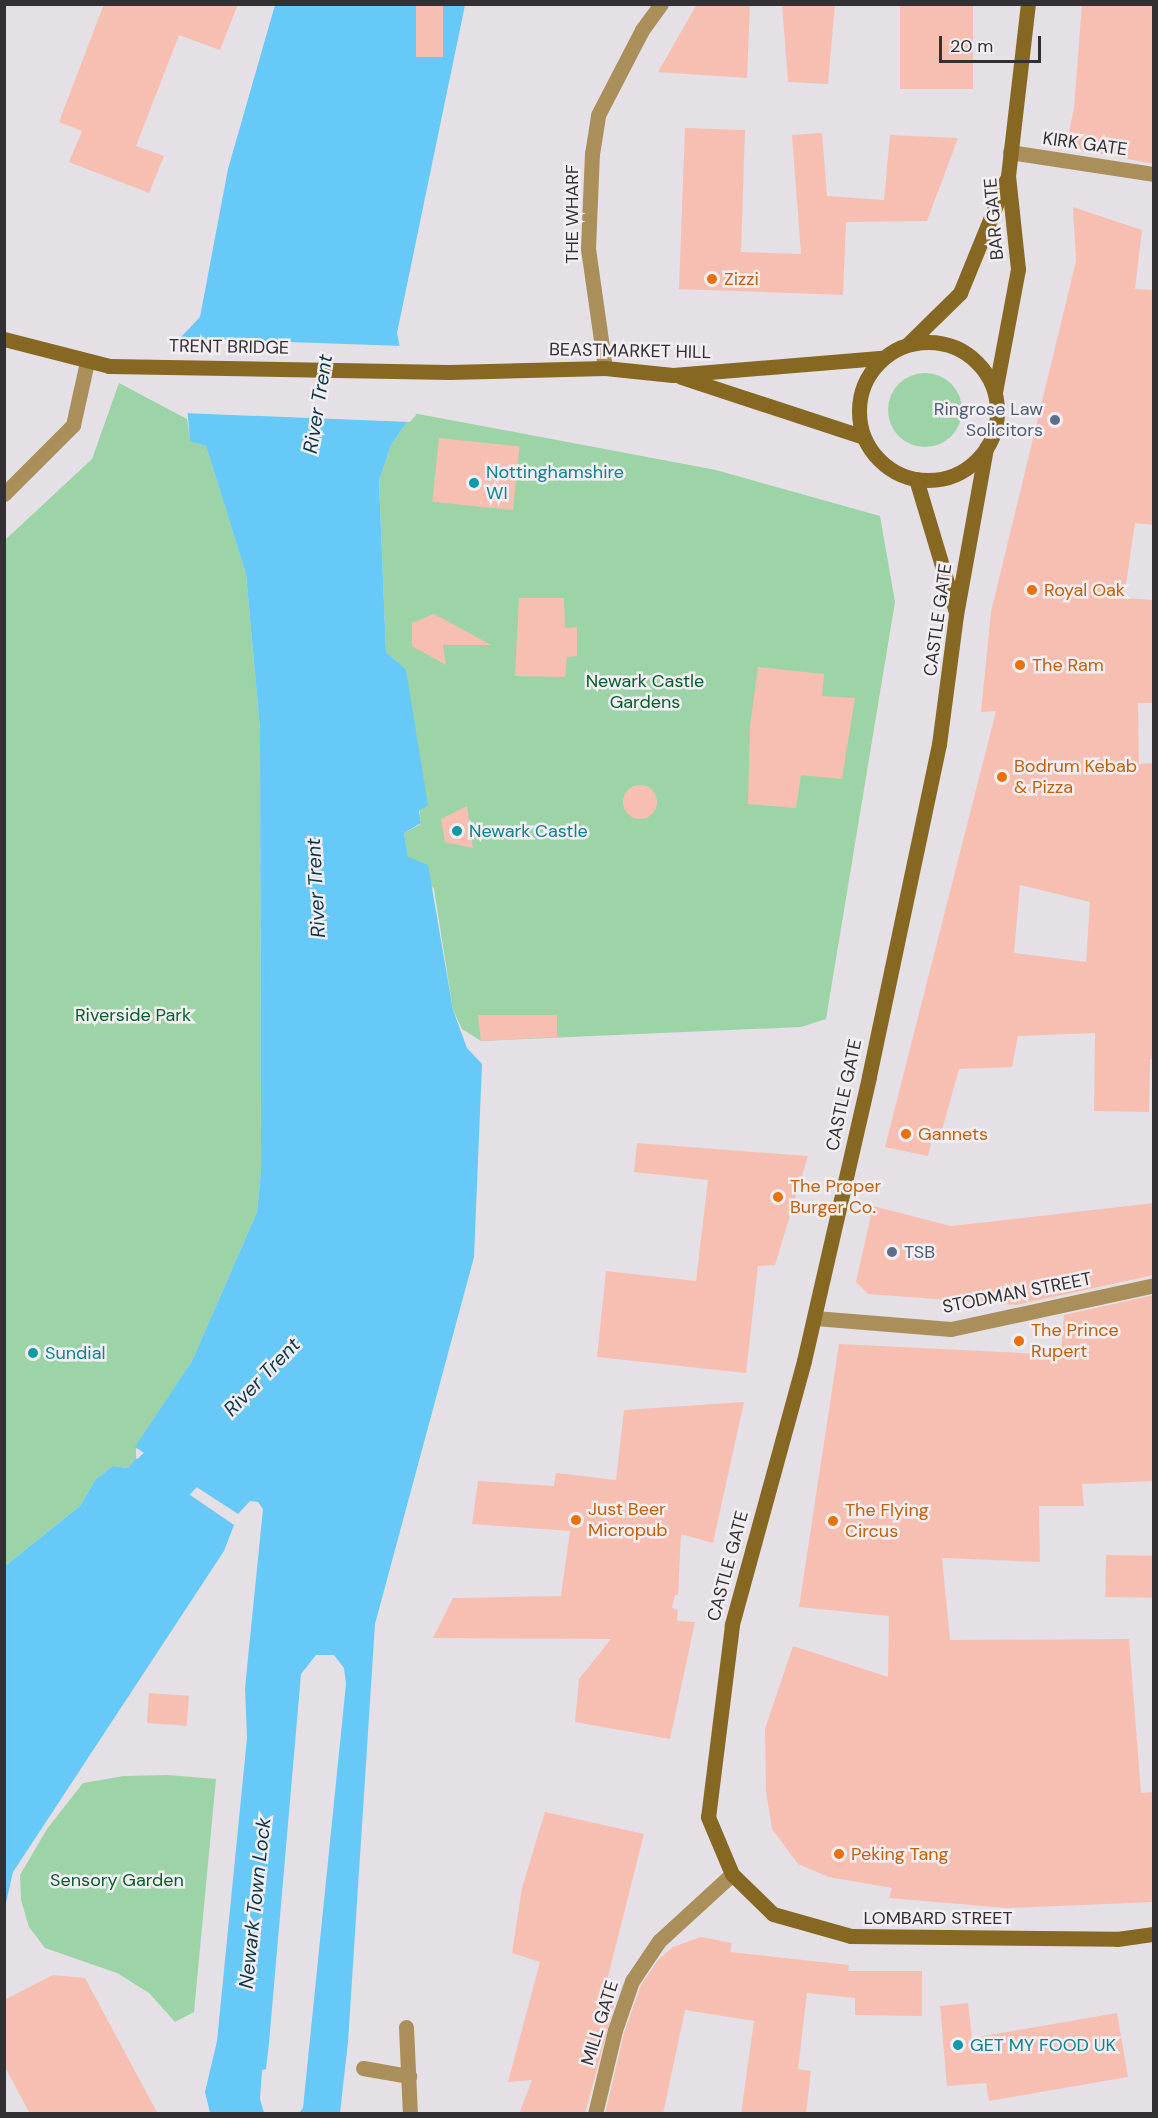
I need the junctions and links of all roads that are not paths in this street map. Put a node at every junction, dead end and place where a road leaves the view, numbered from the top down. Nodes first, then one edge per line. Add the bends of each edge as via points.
1 (661, 4) edge
2 (1028, 4) edge
3 (1010, 152) junction
4 (1154, 174) edge
5 (1008, 176) junction
6 (4, 339) edge
7 (908, 344) junction
8 (882, 358) junction
9 (87, 362) junction
10 (604, 368) junction
11 (449, 372) joint
12 (673, 375) junction
13 (995, 392) junction
14 (863, 437) junction
15 (986, 448) junction
16 (916, 479) junction
17 (4, 494) edge
18 (956, 615) junction
19 (1154, 1285) edge
20 (815, 1318) junction
21 (708, 1817) joint
22 (732, 1874) junction
23 (1154, 1934) edge
24 (405, 2027) dead end
25 (363, 2068) dead end
26 (409, 2076) junction
27 (410, 2114) edge
28 (594, 2114) edge

1 - 10 street, THE WHARF via 642,30 598,115 592,154 588,248
2 - 3 main road, BAR GATE
3 - 4 street, KIRK GATE
3 - 5 main road, BAR GATE
5 - 7 main road via 960,293
5 - 13 main road, BAR GATE via 1018,269
6 - 9 main road, TRENT BRIDGE
7 - 8 main road
7 - 13 main road via 929,341 951,345 986,372
8 - 12 main road, BEASTMARKET HILL
8 - 14 main road via 868,374 860,394 858,417
9 - 11 main road, TRENT BRIDGE
9 - 17 street via 73,425
10 - 11 main road, BEASTMARKET HILL
10 - 12 main road, BEASTMARKET HILL
12 - 14 main road
13 - 15 main road via 994,431
14 - 16 main road via 874,456 889,468
15 - 16 main road via 956,474
15 - 18 main road, CASTLE GATE
16 - 18 main road
18 - 20 main road, CASTLE GATE via 939,744
19 - 20 street, STODMAN STREET via 951,1329
20 - 21 main road, CASTLE GATE via 732,1625
21 - 22 main road, LOMBARD STREET
22 - 23 main road, LOMBARD STREET via 773,1914 855,1937 1117,1939
22 - 28 street, MILL GATE via 659,1941 632,1981
24 - 26 street
25 - 26 street
26 - 27 street

